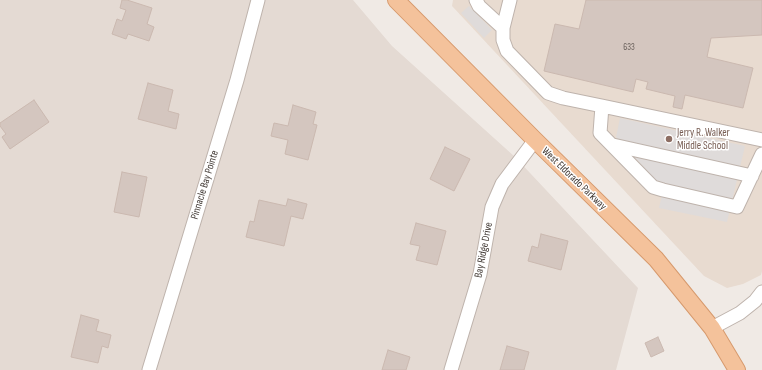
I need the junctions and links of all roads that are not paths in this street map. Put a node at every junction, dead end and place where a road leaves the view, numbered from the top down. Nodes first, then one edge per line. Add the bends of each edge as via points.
1 (258, 0) edge
2 (396, 0) edge
3 (476, 0) edge
4 (510, 0) edge
5 (503, 28) junction
6 (602, 106) junction
7 (535, 140) junction
8 (762, 140) edge
9 (613, 145) junction
10 (762, 154) edge
11 (752, 176) junction
12 (762, 292) edge
13 (712, 328) junction
14 (149, 370) edge
15 (451, 370) edge
16 (737, 370) edge

1 - 14 street, Pinnacle Bay Pointe via 237,80
2 - 7 main road, West Eldorado Parkway
3 - 5 street via 479,6
4 - 5 street
5 - 6 street via 503,40 507,51 548,93
6 - 8 street
6 - 9 street via 600,133
7 - 13 main road, West Eldorado Parkway via 656,259
7 - 15 street, Bay Ridge Drive via 502,184 492,207 480,274
9 - 11 street
9 - 11 street via 653,187 737,207
10 - 11 street
12 - 13 street via 740,313
13 - 16 main road, West Eldorado Parkway

